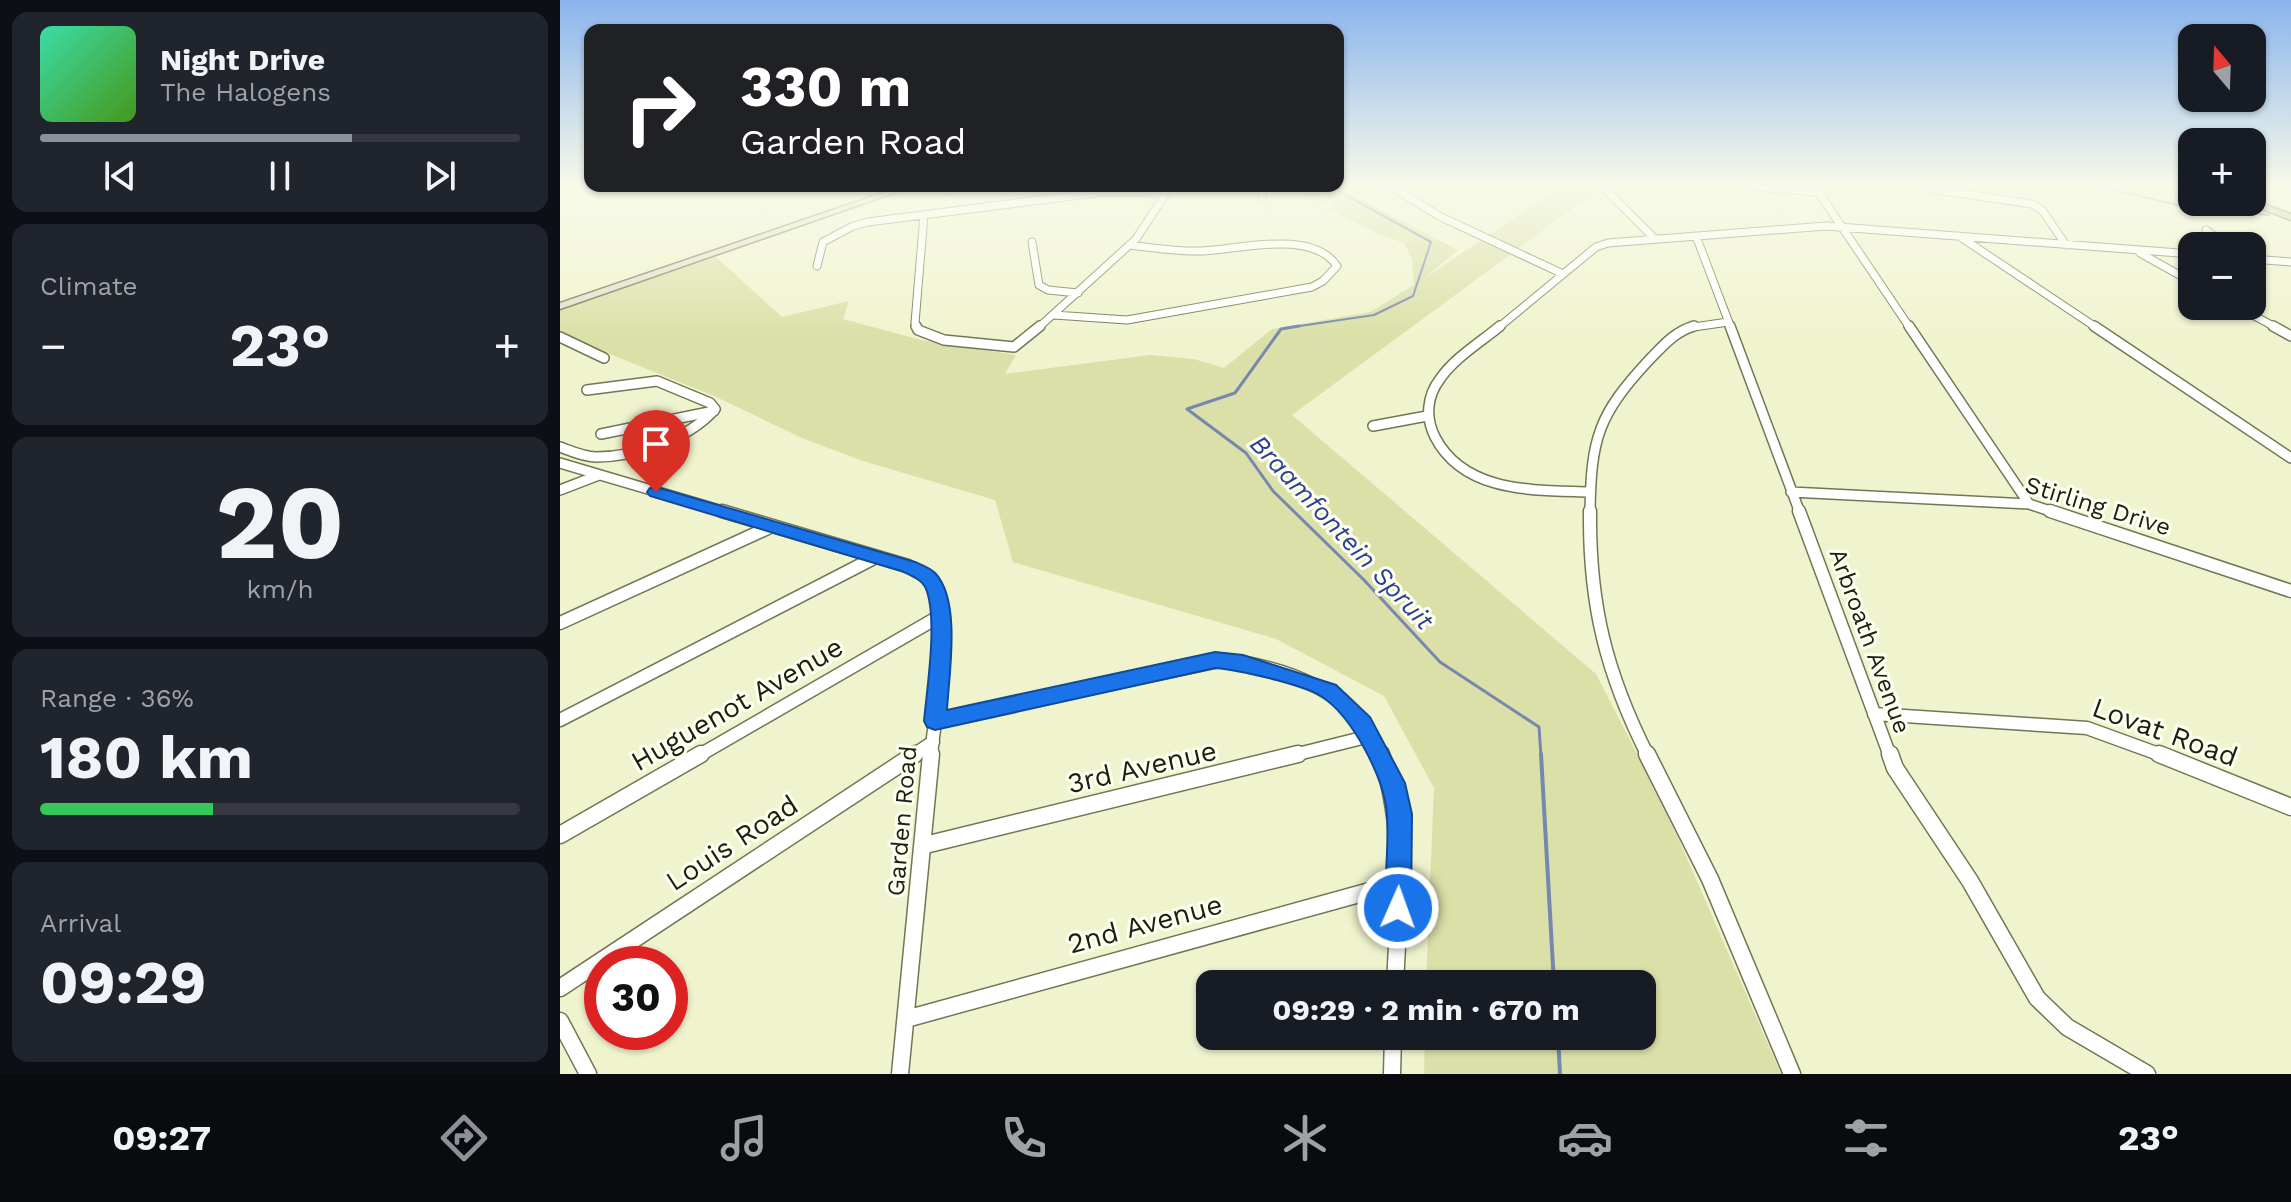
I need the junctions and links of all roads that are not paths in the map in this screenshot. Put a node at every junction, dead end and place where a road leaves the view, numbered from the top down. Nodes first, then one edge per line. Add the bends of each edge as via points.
1 (747, 237) edge
2 (757, 237) edge
3 (832, 237) edge
4 (922, 237) edge
5 (1136, 237) edge
6 (1484, 237) edge
7 (1681, 237) edge
8 (1696, 237) edge
9 (1848, 237) edge
10 (1961, 237) edge
11 (1972, 237) edge
12 (2061, 237) edge
13 (1655, 239) joint
14 (1032, 242) dead end
15 (1129, 245) junction
16 (2066, 245) junction
17 (2135, 250) junction
18 (2148, 251) junction
19 (2178, 253) edge
20 (2266, 260) edge
21 (2291, 262) edge
22 (817, 266) dead end
23 (2178, 273) edge
24 (2178, 273) edge
25 (1563, 274) junction
26 (1078, 293) junction
27 (560, 303) edge
28 (1054, 315) junction
29 (2263, 320) edge
30 (1728, 322) junction
31 (2291, 336) edge
32 (560, 337) edge
33 (604, 358) dead end
34 (587, 390) dead end
35 (714, 411) junction
36 (1427, 416) junction
37 (1373, 426) dead end
38 (601, 434) dead end
39 (560, 447) edge
40 (2291, 458) edge
41 (560, 463) edge
42 (599, 475) junction
43 (560, 490) edge
44 (1588, 492) junction
45 (1791, 492) junction
46 (2029, 504) junction
47 (770, 527) junction
48 (874, 558) junction
49 (2291, 591) edge
50 (940, 616) junction
51 (560, 623) edge
52 (1874, 714) junction
53 (560, 720) edge
54 (935, 721) junction
55 (1370, 736) junction
56 (933, 742) junction
57 (2291, 807) edge
58 (560, 835) edge
59 (925, 845) junction
60 (1399, 883) junction
61 (1396, 970) edge
62 (560, 988) edge
63 (906, 1019) junction
64 (560, 1021) edge
65 (1393, 1050) edge
66 (588, 1074) edge
67 (900, 1074) edge
68 (1392, 1074) edge
69 (1792, 1074) edge
70 (2147, 1074) edge

1 - 27 main road
2 - 27 main road
3 - 22 street via 823,242
4 - 28 street via 918,330 944,340 1008,348 1020,345
5 - 15 street
6 - 25 street
7 - 13 street
8 - 30 street, Arbroath Avenue
9 - 46 street
10 - 40 street
11 - 16 street
12 - 16 street
13 - 25 street via 1600,245
14 - 26 street via 1040,287
15 - 26 street
15 - 28 street via 1206,251 1296,244 1336,260 1335,269 1307,289 1127,320
16 - 17 street
17 - 18 street
17 - 23 street
18 - 19 street
18 - 24 street
20 - 21 street
25 - 36 street via 1445,372 1431,394
26 - 28 street
29 - 31 street
30 - 44 street via 1683,327 1618,395 1598,430
30 - 45 street, Arbroath Avenue
32 - 33 street
34 - 35 street via 657,381 710,403
35 - 38 street
35 - 39 street via 646,448 593,457
36 - 37 street
36 - 44 street via 1445,454 1472,477 1509,487
41 - 42 street, Garden Road
42 - 43 street
42 - 47 street, Garden Road
44 - 69 street via 1598,615 1608,664 1714,889
45 - 46 street, Stirling Drive
45 - 52 street, Arbroath Avenue
46 - 49 street, Stirling Drive
47 - 48 street, Garden Road
47 - 51 street
48 - 50 street, Garden Road via 928,576
48 - 53 street
50 - 54 street, Garden Road
50 - 58 street, Huguenot Avenue
52 - 57 street, Lovat Road via 2087,728
52 - 70 street, Arbroath Avenue via 1895,768 2046,1008 2067,1027
54 - 55 street via 1225,660 1328,690
54 - 56 street, Garden Road
55 - 59 street, 3rd Avenue
55 - 60 street via 1389,772 1400,814
56 - 59 street, Garden Road
56 - 62 street, Louis Road
59 - 63 street, Garden Road
60 - 61 street
60 - 63 street, 2nd Avenue
63 - 67 street, Garden Road
64 - 66 street
65 - 68 street

